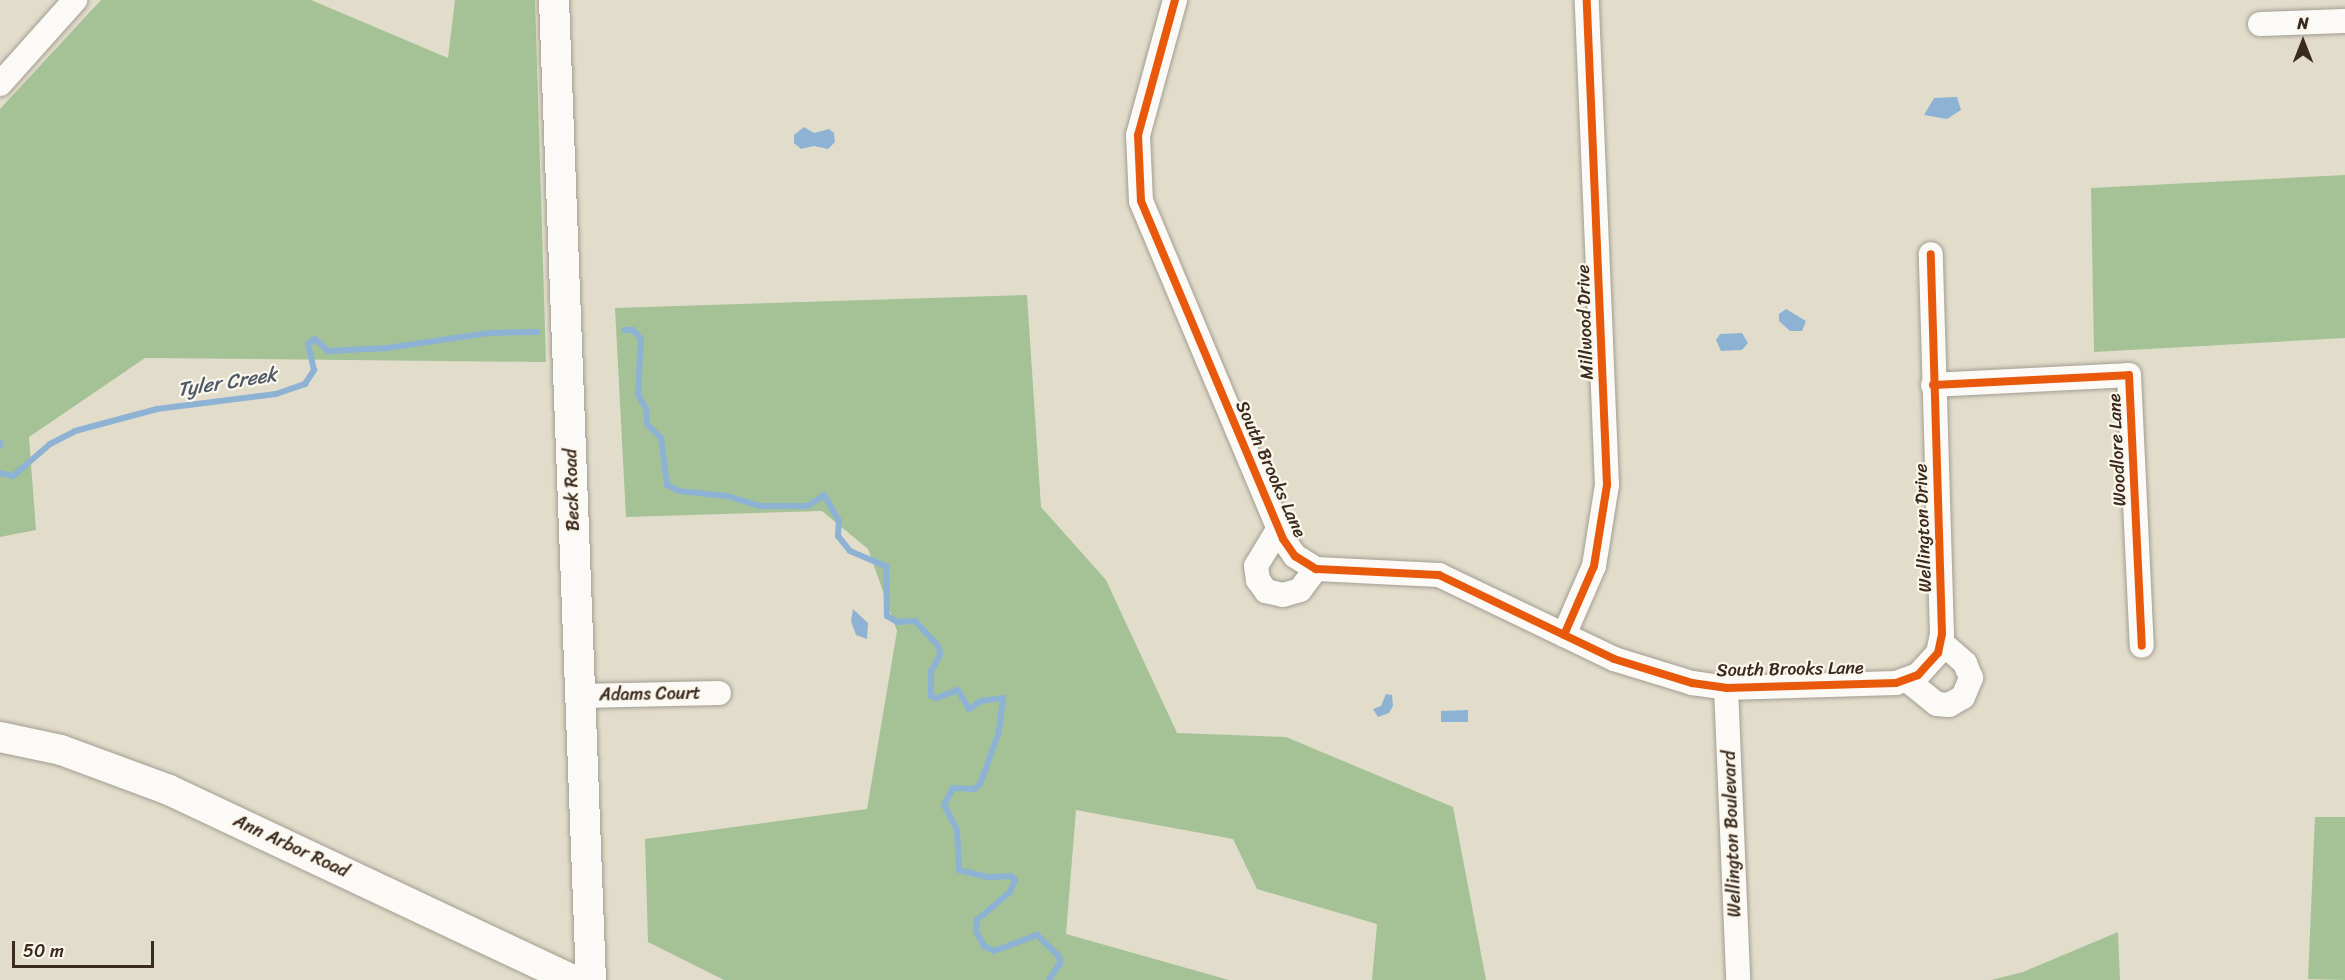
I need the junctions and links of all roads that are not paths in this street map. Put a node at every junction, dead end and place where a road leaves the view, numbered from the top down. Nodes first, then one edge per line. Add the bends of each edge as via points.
1 (75, 0) edge
2 (554, 0) edge
3 (1175, 0) edge
4 (1587, 0) edge
5 (2345, 21) edge
6 (2260, 24) dead end
7 (0, 84) edge
8 (1931, 254) dead end
9 (1933, 386) junction
10 (1279, 528) junction
11 (1316, 569) junction
12 (1564, 635) junction
13 (1941, 642) junction
14 (2142, 646) dead end
15 (1930, 666) joint
16 (1907, 680) junction
17 (1726, 688) junction
18 (719, 693) dead end
19 (580, 696) junction
20 (0, 737) edge
21 (573, 980) edge
22 (591, 980) edge
23 (1738, 980) edge

1 - 7 street
2 - 19 main road, Beck Road
3 - 10 street, South Brooks Lane via 1141,116 1136,161 1141,201
4 - 12 street, Millwood Drive via 1607,485 1594,566
5 - 6 street
8 - 9 street, Wellington Drive
9 - 13 street, Wellington Drive
9 - 14 street, Woodlore Lane via 2129,375
10 - 11 street, South Brooks Lane via 1295,556
10 - 11 street, South Brooks Lane via 1258,560 1256,574 1261,586 1274,595 1293,593 1307,586
11 - 12 street, South Brooks Lane via 1439,575
12 - 17 street, South Brooks Lane via 1636,668
13 - 15 street, Wellington Drive
13 - 16 street via 1965,663 1971,678 1963,697 1949,705 1937,704
15 - 16 street, South Brooks Lane
16 - 17 street, South Brooks Lane
17 - 23 street, Wellington Boulevard
18 - 19 street, Adams Court
19 - 22 main road, Beck Road
20 - 21 main road, Ann Arbor Road via 61,750 169,790

